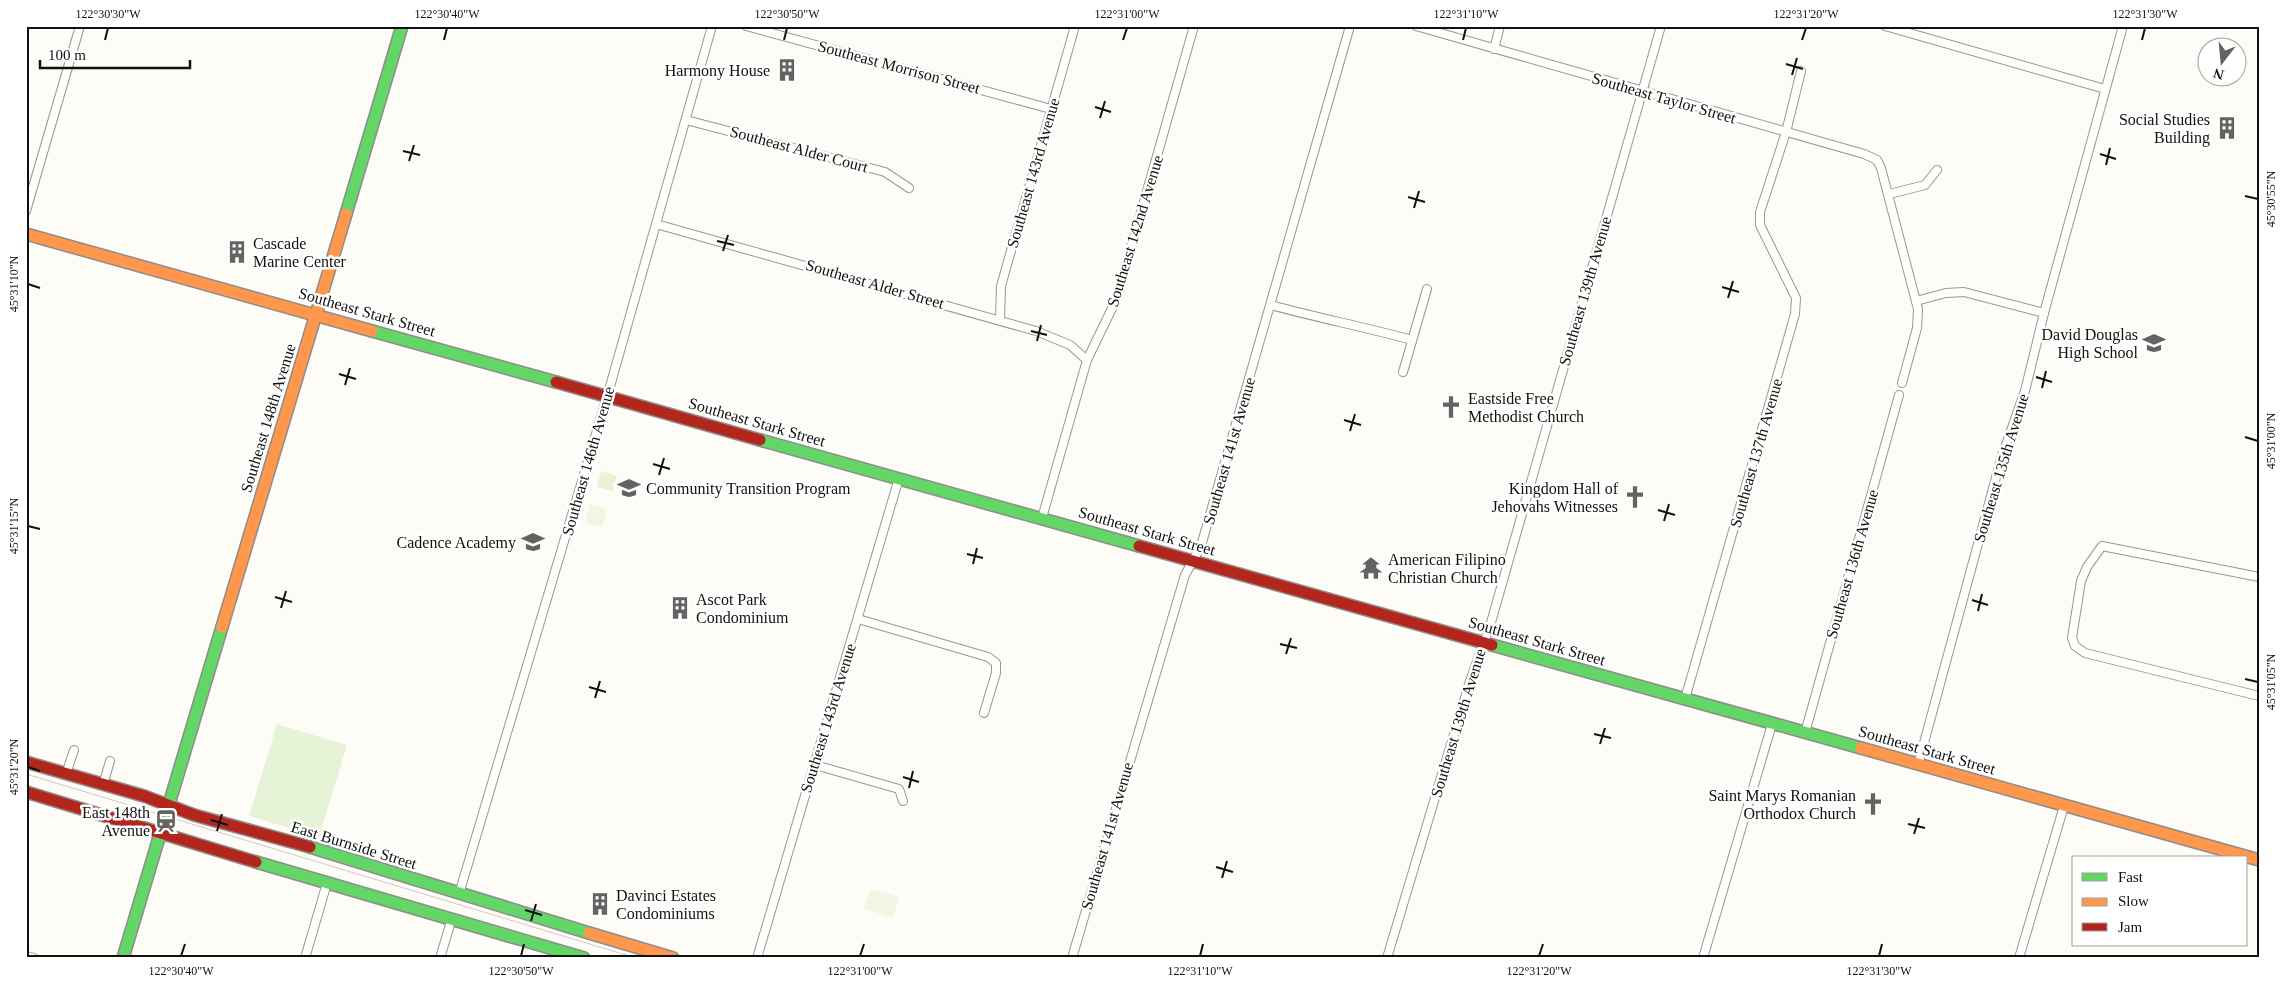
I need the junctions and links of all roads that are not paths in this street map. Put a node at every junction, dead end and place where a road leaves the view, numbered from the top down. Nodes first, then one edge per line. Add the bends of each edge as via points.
1 (80, 26) edge
2 (402, 26) edge
3 (712, 26) edge
4 (746, 26) edge
5 (1075, 26) edge
6 (1194, 26) edge
7 (1350, 26) edge
8 (1416, 26) edge
9 (1500, 26) edge
10 (1661, 26) edge
11 (1886, 26) edge
12 (2122, 26) edge
13 (1494, 49) junction
14 (1801, 71) dead end
15 (2105, 89) junction
16 (1643, 92) junction
17 (1051, 109) junction
18 (686, 120) junction
19 (1786, 132) junction
20 (1937, 170) dead end
21 (909, 188) dead end
22 (1889, 194) junction
23 (26, 210) edge
24 (656, 224) junction
25 (26, 234) edge
26 (1427, 289) dead end
27 (1916, 301) junction
28 (1271, 305) junction
29 (2044, 313) junction
30 (316, 315) junction
31 (1000, 320) junction
32 (1412, 340) junction
33 (1087, 360) junction
34 (1403, 372) dead end
35 (1902, 383) dead end
36 (1899, 395) dead end
37 (607, 397) junction
38 (899, 478) junction
39 (1042, 518) junction
40 (1193, 561) junction
41 (2259, 577) edge
42 (858, 619) junction
43 (1483, 642) junction
44 (2259, 696) edge
45 (1685, 699) junction
46 (984, 713) dead end
47 (1772, 724) junction
48 (1805, 733) junction
49 (74, 750) dead end
50 (110, 761) dead end
51 (26, 762) edge
52 (815, 765) junction
53 (1918, 765) junction
54 (66, 774) junction
55 (103, 784) junction
56 (26, 792) edge
57 (903, 802) dead end
58 (168, 805) junction
59 (2064, 806) junction
60 (160, 833) junction
61 (2245, 856) edge
62 (327, 883) junction
63 (459, 894) junction
64 (452, 918) junction
65 (26, 956) edge
66 (34, 958) edge
67 (122, 958) edge
68 (305, 958) edge
69 (440, 958) edge
70 (584, 958) edge
71 (673, 958) edge
72 (757, 958) edge
73 (1072, 958) edge
74 (1388, 958) edge
75 (1702, 958) edge
76 (2019, 958) edge

1 - 23 street
2 - 30 main road, Southeast 148th Avenue
3 - 18 street, Southeast 146th Avenue
4 - 17 street, Southeast Morrison Street
5 - 17 street, Southeast 143rd Avenue
6 - 33 street, Southeast 142nd Avenue via 1116,300
7 - 28 street, Southeast 141st Avenue
8 - 13 street, Southeast Taylor Street
9 - 13 street
10 - 16 street, Southeast 139th Avenue
11 - 15 street
12 - 15 street, Southeast 135th Avenue
13 - 16 street, Southeast Taylor Street
14 - 19 street
15 - 29 street, Southeast 135th Avenue
16 - 19 street, Southeast Taylor Street
16 - 43 street, Southeast 139th Avenue
17 - 31 street, Southeast 143rd Avenue via 1001,286
18 - 21 street, Southeast Alder Court via 885,172
18 - 24 street, Southeast 146th Avenue
19 - 22 street, Southeast Taylor Street via 1870,156 1881,168
19 - 45 street, Southeast 137th Avenue via 1760,212 1760,225 1796,298 1796,314
20 - 22 street via 1924,185
22 - 27 street
24 - 31 street, Southeast Alder Street
24 - 37 street, Southeast 146th Avenue
25 - 30 main road, Southeast Stark Street
26 - 32 street
27 - 29 street via 1964,292
27 - 35 street via 1917,328
28 - 32 street
28 - 40 street, Southeast 141st Avenue via 1202,546
29 - 53 street, Southeast 135th Avenue via 2025,391 2001,459
30 - 37 main road, Southeast Stark Street
30 - 58 main road, Southeast 148th Avenue
31 - 33 street, Southeast Alder Street via 1054,337 1070,345
32 - 34 street
33 - 39 street, Southeast 142nd Avenue
36 - 48 street, Southeast 136th Avenue
37 - 38 main road, Southeast Stark Street
37 - 63 street, Southeast 146th Avenue
38 - 39 main road, Southeast Stark Street
38 - 42 street, Southeast 143rd Avenue
39 - 40 main road, Southeast Stark Street
40 - 43 main road, Southeast Stark Street
40 - 73 street, Southeast 141st Avenue via 1185,575
41 - 44 street via 2102,546 2081,581 2072,638 2074,646 2085,653
42 - 46 street via 988,657 996,663 996,673
42 - 52 street, Southeast 143rd Avenue
43 - 45 main road, Southeast Stark Street
43 - 74 street, Southeast 139th Avenue
45 - 47 main road, Southeast Stark Street
47 - 48 main road, Southeast Stark Street
47 - 75 street
48 - 53 main road, Southeast Stark Street
49 - 54 street
50 - 55 street
51 - 54 main road, East Burnside Street
52 - 57 street via 899,789
52 - 72 street, Southeast 143rd Avenue
53 - 59 main road, Southeast Stark Street
54 - 55 main road, East Burnside Street
55 - 58 main road, East Burnside Street
56 - 60 main road
58 - 60 main road, Southeast 148th Avenue
58 - 63 main road, East Burnside Street
59 - 61 main road, Southeast Stark Street
59 - 76 street
60 - 62 main road
60 - 67 main road, Southeast 148th Avenue
62 - 64 main road
62 - 68 street
63 - 71 main road, East Burnside Street
64 - 69 street
64 - 70 main road
65 - 66 street

